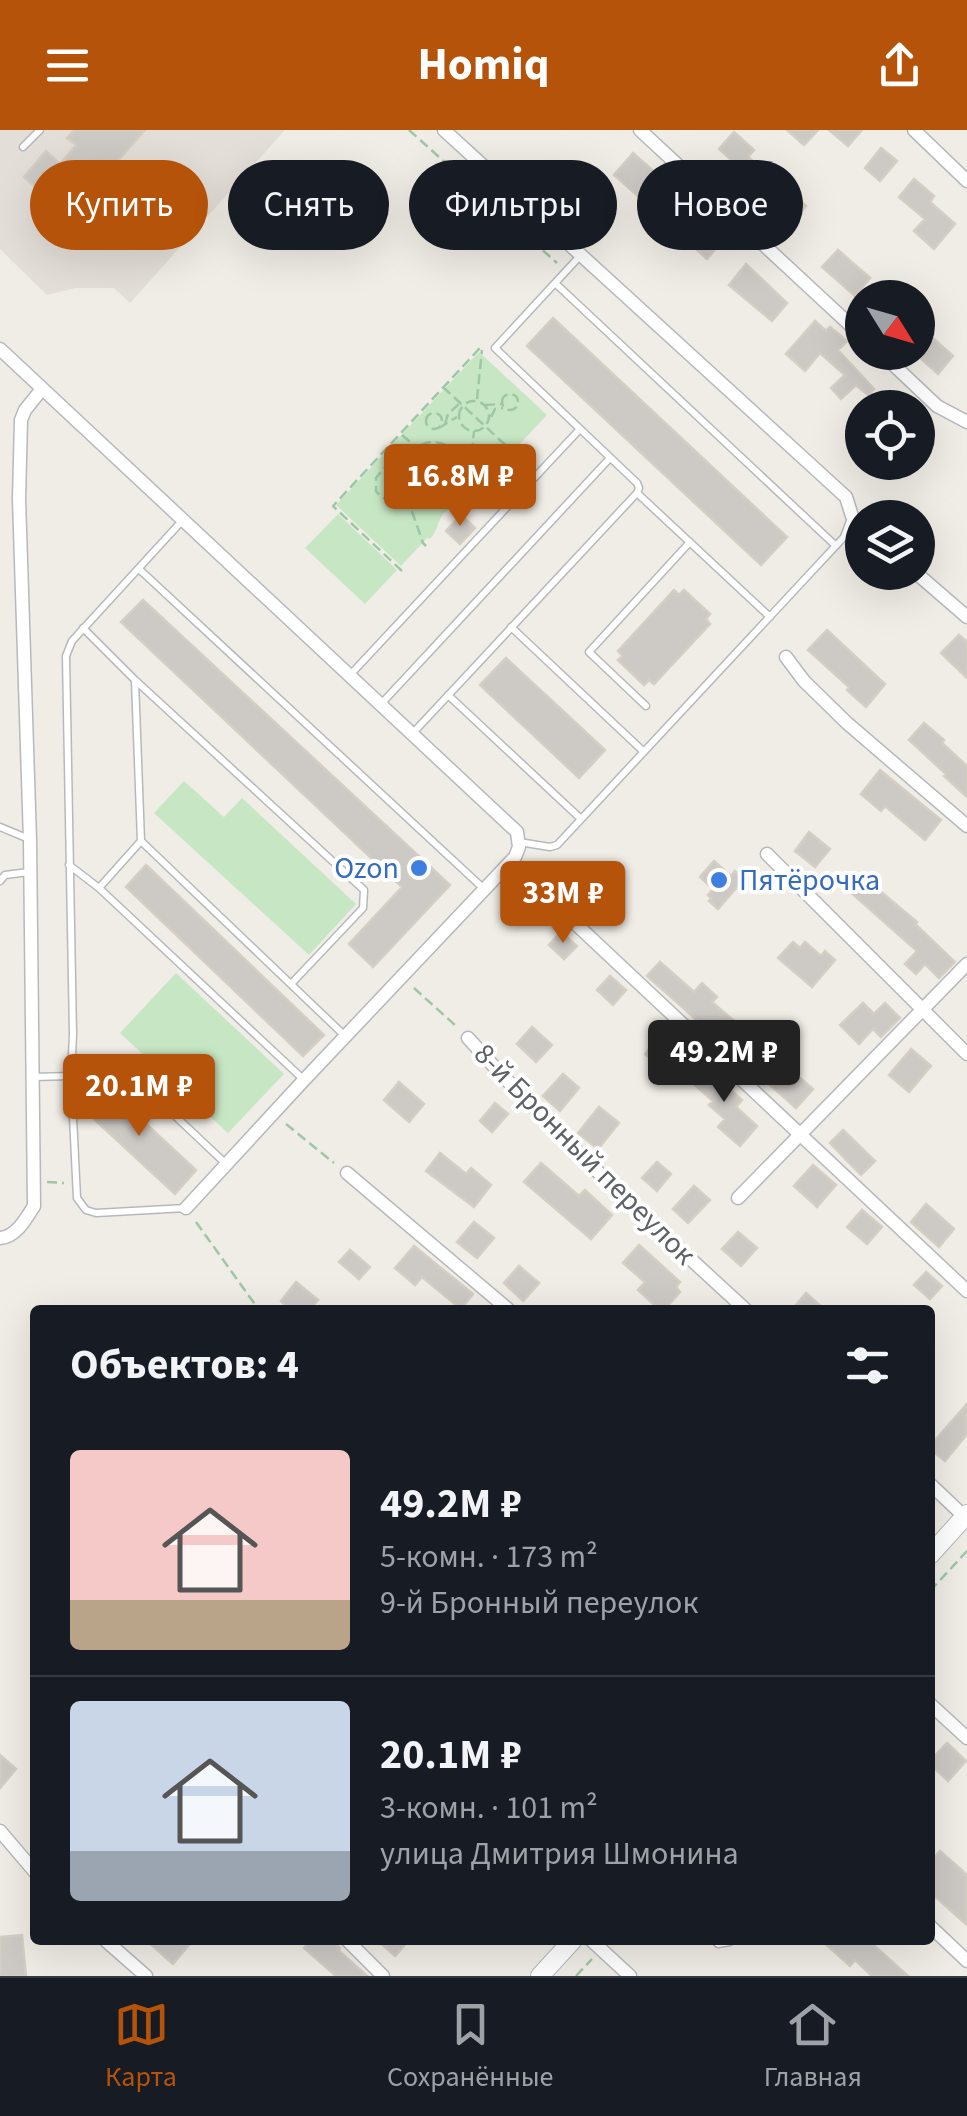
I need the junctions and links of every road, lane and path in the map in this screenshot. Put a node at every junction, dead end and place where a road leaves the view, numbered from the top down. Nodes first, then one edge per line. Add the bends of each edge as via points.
1 (40, 130) edge
2 (410, 130) edge
3 (444, 130) edge
4 (640, 130) edge
5 (914, 130) edge
6 (23, 148) dead end
7 (967, 180) edge
8 (581, 255) junction
9 (566, 271) junction
10 (554, 283) junction
11 (845, 320) edge
12 (0, 350) edge
13 (899, 370) edge
14 (443, 387) junction
15 (42, 390) junction
16 (528, 394) dead end
17 (477, 401) junction
18 (462, 404) junction
19 (485, 404) junction
20 (504, 406) junction
21 (516, 407) junction
22 (459, 416) junction
23 (488, 421) junction
24 (967, 422) edge
25 (446, 424) junction
26 (486, 426) junction
27 (437, 428) dead end
28 (580, 429) junction
29 (474, 431) junction
30 (400, 434) junction
31 (505, 444) junction
32 (416, 447) junction
33 (472, 455) junction
34 (610, 458) junction
35 (458, 460) junction
36 (537, 474) junction
37 (408, 477) junction
38 (454, 485) junction
39 (406, 493) junction
40 (637, 493) junction
41 (468, 498) junction
42 (847, 500) edge
43 (472, 502) dead end
44 (182, 520) junction
45 (845, 534) edge
46 (690, 542) junction
47 (426, 546) dead end
48 (836, 546) junction
49 (138, 569) junction
50 (402, 571) dead end
51 (935, 590) edge
52 (770, 617) junction
53 (967, 618) edge
54 (84, 628) junction
55 (512, 628) junction
56 (786, 658) dead end
57 (349, 676) junction
58 (135, 680) junction
59 (448, 695) junction
60 (380, 705) junction
61 (646, 706) dead end
62 (412, 734) junction
63 (644, 752) junction
64 (582, 819) junction
65 (967, 826) edge
66 (0, 828) edge
67 (30, 840) junction
68 (141, 842) junction
69 (519, 842) junction
70 (767, 854) dead end
71 (515, 858) junction
72 (69, 865) junction
73 (30, 872) junction
74 (0, 880) edge
75 (99, 888) junction
76 (484, 889) junction
77 (562, 912) joint
78 (967, 964) edge
79 (402, 976) junction
80 (291, 984) junction
81 (922, 1010) junction
82 (345, 1036) junction
83 (468, 1038) joint
84 (967, 1054) edge
85 (33, 1076) junction
86 (71, 1076) junction
87 (304, 1080) junction
88 (273, 1114) junction
89 (799, 1136) junction
90 (226, 1164) junction
91 (347, 1173) joint
92 (34, 1182) junction
93 (75, 1183) junction
94 (738, 1198) dead end
95 (186, 1208) junction
96 (0, 1238) edge
97 (967, 1292) edge
98 (255, 1305) edge
99 (503, 1305) edge
100 (741, 1305) edge
101 (935, 1489) edge
102 (966, 1517) edge
103 (935, 1550) edge
104 (967, 1551) edge
105 (935, 1586) edge
106 (935, 1709) edge
107 (967, 1738) edge
108 (0, 1831) edge
109 (30, 1866) edge
110 (935, 1931) edge
111 (111, 1945) edge
112 (351, 1945) edge
113 (568, 1945) edge
114 (597, 1945) edge
115 (967, 1962) edge
116 (146, 1976) edge
117 (383, 1976) edge
118 (540, 1976) edge
119 (630, 1976) edge

1 - 6 lane
2 - 9 path
3 - 8 street
4 - 11 street
5 - 7 street
8 - 9 lane
8 - 42 street
9 - 10 lane
10 - 28 lane via 495,348
10 - 48 lane
12 - 15 street
13 - 24 street via 936,406
14 - 17 path via 481,349
14 - 18 path
14 - 30 path
15 - 44 street
15 - 67 street via 21,420
16 - 21 path
17 - 18 path
17 - 19 path
18 - 22 path
18 - 25 path
18 - 26 path
19 - 20 path
19 - 23 path
20 - 21 path
20 - 21 path via 511,394
20 - 23 path
22 - 25 path
22 - 29 path
23 - 26 path
25 - 27 path
26 - 29 path
26 - 31 path
28 - 34 lane
28 - 36 lane
29 - 33 path
30 - 32 path
30 - 50 path via 333,506
31 - 33 path
31 - 36 path
32 - 35 path via 439,442
32 - 37 path
33 - 35 path
33 - 41 path
34 - 40 lane via 637,483
34 - 60 lane
35 - 37 path
35 - 38 path
36 - 57 lane
37 - 38 path via 427,495
37 - 39 path
37 - 39 path via 397,467 384,468 375,484 386,500
38 - 41 path
39 - 47 path
40 - 46 lane
40 - 55 lane
41 - 43 path
44 - 49 lane
44 - 57 street
45 - 48 lane
46 - 52 lane
46 - 61 lane via 590,650
48 - 52 lane
49 - 54 lane
49 - 76 lane
51 - 53 street
52 - 63 lane
54 - 58 lane
54 - 72 lane via 66,656
55 - 59 lane
55 - 63 lane
56 - 65 street via 848,723
57 - 60 street
58 - 68 lane
58 - 80 lane via 364,890 363,908
59 - 62 lane
59 - 64 lane
60 - 62 street
62 - 69 street via 517,832
63 - 64 lane
64 - 69 lane via 554,847
66 - 67 lane
67 - 73 street
68 - 75 lane
68 - 80 lane
69 - 71 street
70 - 81 street
71 - 76 street
71 - 77 path
72 - 75 lane
72 - 86 lane
73 - 74 lane
73 - 85 street
75 - 87 lane
76 - 79 street
77 - 89 street
78 - 81 street
79 - 82 street
79 - 83 path
80 - 82 lane
81 - 84 street
81 - 89 street
82 - 87 street
83 - 100 street, 8-й Бронный переулок via 613,1188
85 - 86 lane
85 - 92 street
86 - 90 lane via 104,1059 118,1062
86 - 93 lane
87 - 88 street
88 - 90 street
88 - 91 path
89 - 94 street
89 - 97 street
90 - 95 street
91 - 99 street
92 - 93 path
92 - 96 street via 34,1206 25,1222
93 - 95 lane via 86,1210 96,1213
95 - 98 path
101 - 102 street
102 - 103 street
104 - 105 path
106 - 107 street
108 - 109 street
110 - 115 street
111 - 116 street
112 - 117 street
113 - 118 street
114 - 119 street

